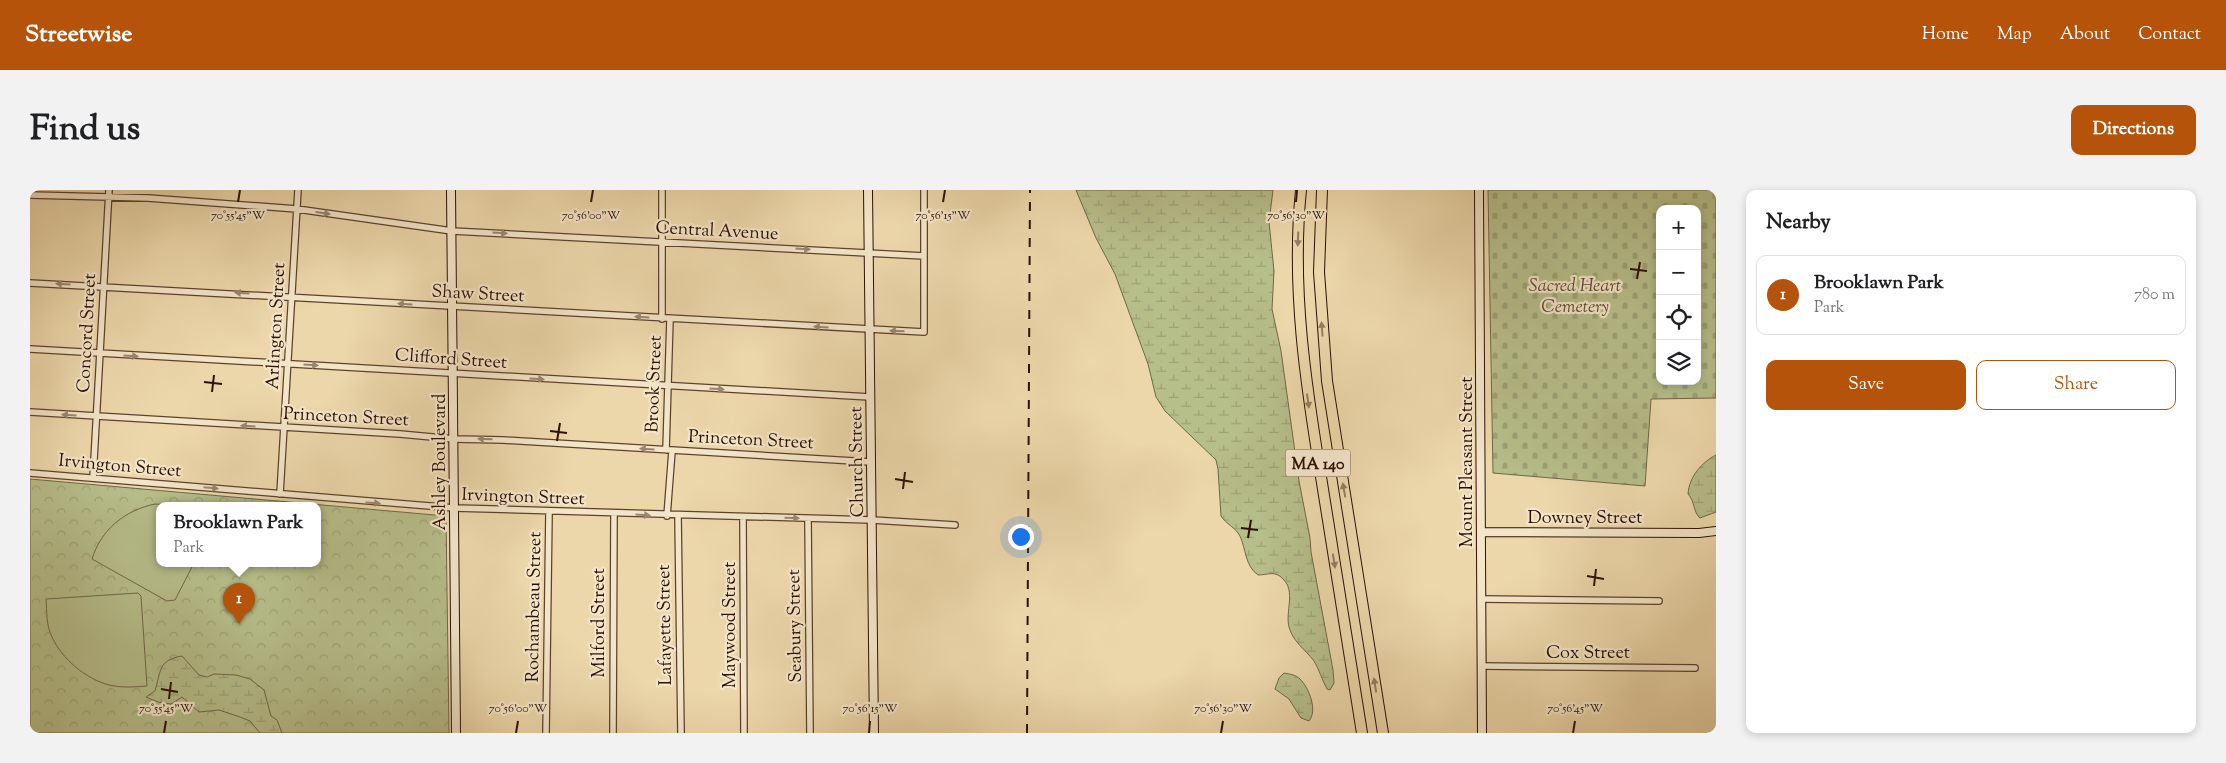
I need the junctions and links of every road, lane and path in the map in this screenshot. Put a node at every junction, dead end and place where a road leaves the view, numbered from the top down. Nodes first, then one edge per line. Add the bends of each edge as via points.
1 (109, 190) edge
2 (298, 190) edge
3 (451, 190) edge
4 (662, 190) edge
5 (868, 190) edge
6 (924, 190) edge
7 (1302, 190) edge
8 (1322, 190) edge
9 (1479, 190) edge
10 (30, 195) edge
11 (108, 198) junction
12 (297, 209) junction
13 (452, 231) junction
14 (662, 242) junction
15 (868, 253) junction
16 (924, 256) junction
17 (30, 283) edge
18 (104, 286) junction
19 (291, 297) junction
20 (453, 307) junction
21 (662, 319) junction
22 (670, 319) junction
23 (870, 330) junction
24 (30, 349) edge
25 (100, 354) junction
26 (288, 364) junction
27 (454, 374) junction
28 (669, 386) junction
29 (870, 397) junction
30 (30, 412) edge
31 (97, 417) junction
32 (284, 428) junction
33 (454, 439) junction
34 (669, 450) junction
35 (871, 462) junction
36 (30, 472) edge
37 (93, 478) junction
38 (280, 494) junction
39 (454, 508) junction
40 (549, 512) junction
41 (614, 514) junction
42 (667, 516) junction
43 (678, 516) junction
44 (743, 518) junction
45 (808, 519) junction
46 (872, 520) junction
47 (955, 526) dead end
48 (1716, 531) edge
49 (1482, 532) junction
50 (1482, 600) junction
51 (1659, 601) dead end
52 (1481, 666) junction
53 (1694, 668) dead end
54 (456, 733) edge
55 (546, 733) edge
56 (613, 733) edge
57 (681, 733) edge
58 (744, 733) edge
59 (810, 733) edge
60 (874, 733) edge
61 (1362, 733) edge
62 (1383, 733) edge
63 (1482, 733) edge

1 - 11 street, Concord Street
2 - 12 street, Arlington Street
3 - 13 main road, Ashley Boulevard
4 - 14 street, Brook Street
5 - 15 main road, Church Street
6 - 16 street
7 -> 61 highway, MA 140 via 1297,264 1305,379
62 -> 8 highway, MA 140 via 1328,388 1319,272
9 - 49 main road, Mount Pleasant Street
10 - 11 street, Central Avenue
11 - 12 street, Central Avenue
11 - 18 street, Concord Street
12 -> 13 street, Central Avenue
12 - 19 street, Arlington Street
13 -> 14 street, Central Avenue
13 - 20 main road, Ashley Boulevard
14 -> 15 street, Central Avenue
14 - 21 street, Brook Street
15 - 16 street, Central Avenue
15 - 23 main road, Church Street
16 -> 23 street, Shaw Street via 924,332
18 -> 17 street, Shaw Street
19 -> 18 street, Shaw Street
18 - 25 street, Concord Street
20 -> 19 street, Shaw Street
19 - 26 street, Arlington Street
21 -> 20 street, Shaw Street
20 - 27 main road, Ashley Boulevard
21 - 22 street, Shaw Street
23 -> 22 street, Shaw Street
22 - 28 street, Brook Street
23 - 29 main road, Church Street
24 - 25 street, Clifford Street
25 -> 26 street, Clifford Street
25 - 31 street, Concord Street
26 -> 27 street, Clifford Street
26 - 32 street, Arlington Street
27 -> 28 street, Clifford Street
27 - 33 main road, Ashley Boulevard
28 -> 29 street, Clifford Street
28 - 34 street, Brook Street
29 - 35 main road, Church Street
31 -> 30 street, Princeton Street
32 -> 31 street, Princeton Street
31 - 37 street, Concord Street
32 - 33 street, Princeton Street
32 - 38 street, Arlington Street
34 -> 33 street, Princeton Street
33 - 39 main road, Ashley Boulevard
34 - 35 street, Princeton Street
34 - 42 street, Brook Street
35 - 46 main road, Church Street
36 - 37 street, Irvington Street
37 -> 38 street, Irvington Street
38 -> 39 street, Irvington Street
39 - 40 street, Irvington Street
39 - 54 main road, Ashley Boulevard
40 - 41 street, Irvington Street
40 - 55 street, Rochambeau Street
41 -> 42 street, Irvington Street
41 - 56 street, Milford Street
42 - 43 street, Irvington Street
43 - 44 street, Irvington Street
43 - 57 street, Lafayette Street
44 -> 45 street, Irvington Street
44 - 58 street, Maywood Street
45 - 46 street, Irvington Street
45 - 59 street, Seabury Street
46 - 47 street, Irvington Street
46 - 60 main road, Church Street
48 - 49 main road, Downey Street
49 - 50 main road, Mount Pleasant Street
50 - 51 street
50 - 52 main road, Mount Pleasant Street
52 - 53 street, Cox Street
52 - 63 main road, Mount Pleasant Street

